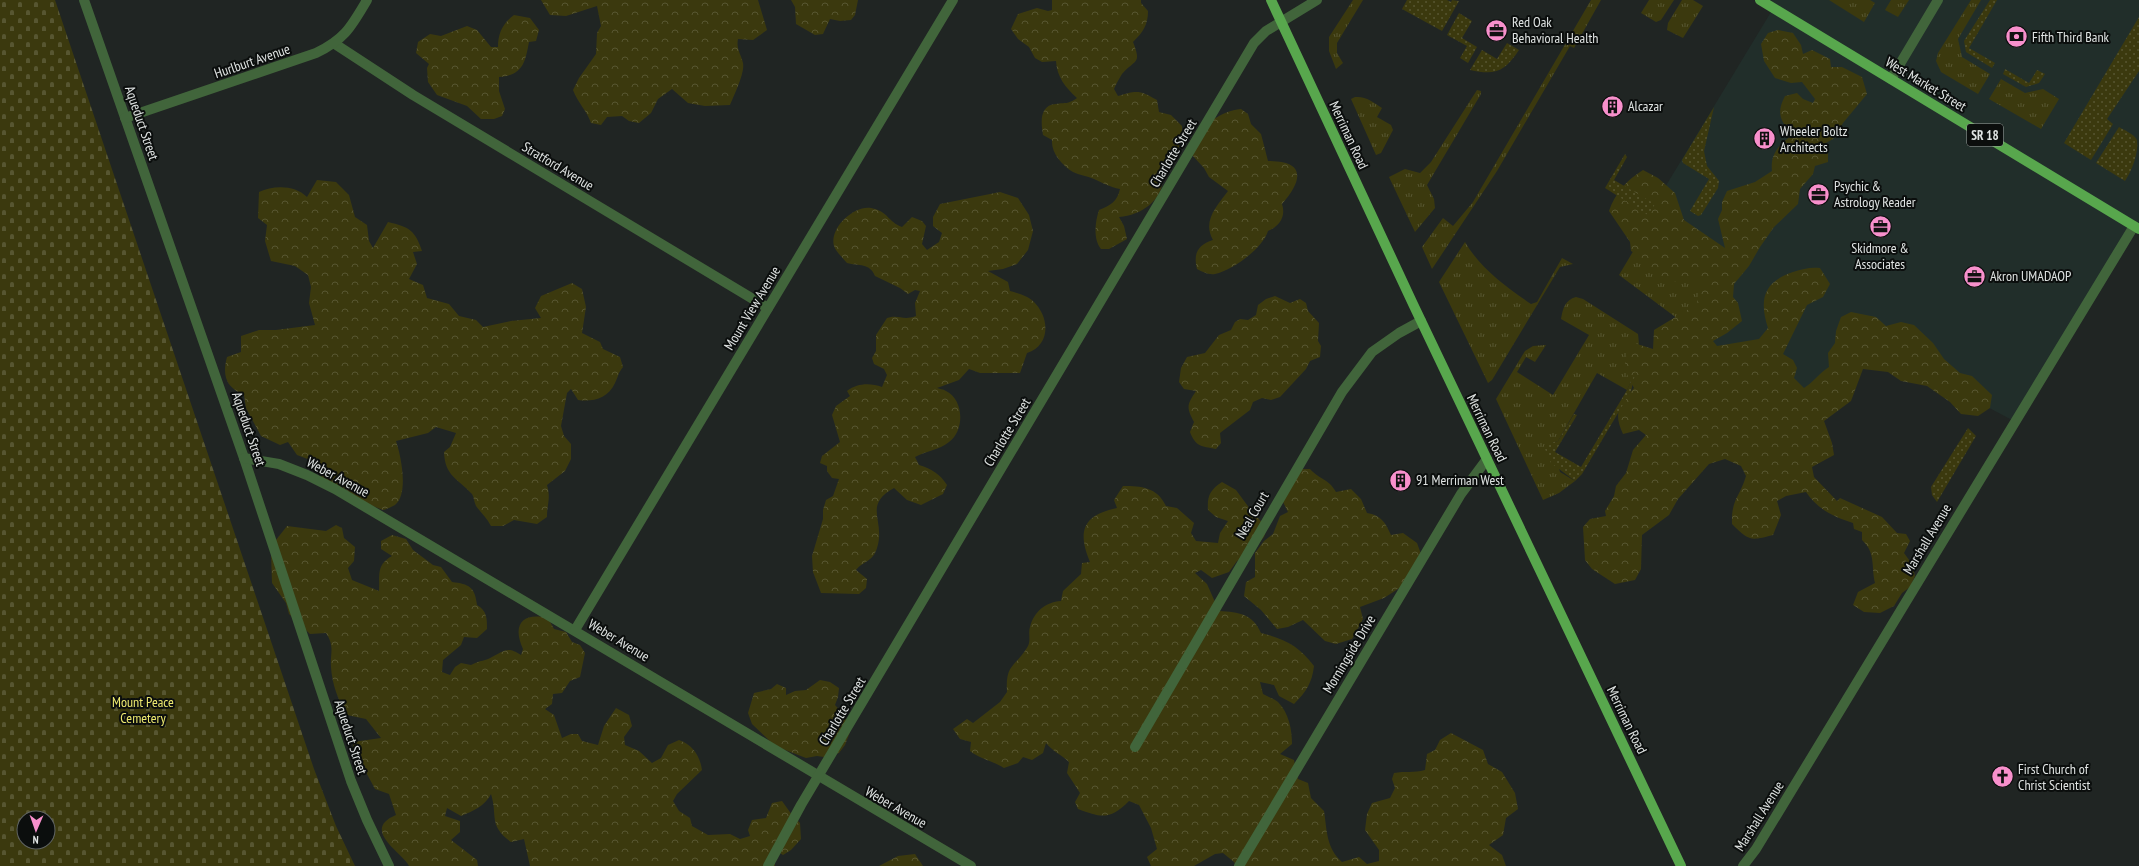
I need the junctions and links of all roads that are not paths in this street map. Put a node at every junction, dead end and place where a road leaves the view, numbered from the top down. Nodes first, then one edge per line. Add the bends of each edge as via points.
1 (84, 0) edge
2 (367, 0) edge
3 (953, 0) edge
4 (1270, 0) edge
5 (1317, 0) edge
6 (1760, 0) edge
7 (1938, 0) edge
8 (1281, 21) junction
9 (335, 44) junction
10 (1891, 79) junction
11 (125, 118) junction
12 (2136, 227) edge
13 (768, 308) junction
14 (1421, 321) junction
15 (244, 458) junction
16 (1487, 459) junction
17 (575, 630) junction
18 (1135, 747) dead end
19 (819, 777) junction
20 (389, 866) edge
21 (768, 866) edge
22 (971, 866) edge
23 (1239, 866) edge
24 (1681, 866) edge
25 (1743, 866) edge

1 - 11 street, Aqueduct Street
2 - 9 street, Hurlburt Avenue via 349,30
3 - 13 street, Mount View Avenue
4 - 8 main road, Merriman Road
5 - 8 street, Charlotte Street
6 - 10 main road, West Market Street / SR 18
7 - 10 street
8 - 14 main road, Merriman Road
8 - 19 street, Charlotte Street via 1254,43
9 - 11 street, Hurlburt Avenue via 316,53
9 - 13 street, Stratford Avenue via 413,95
10 - 12 main road, West Market Street / SR 18
11 - 15 street, Aqueduct Street
12 - 25 street, Marshall Avenue via 1756,849
13 - 17 street, Mount View Avenue
14 - 16 main road, Merriman Road
14 - 18 street, Neal Court via 1372,352 1342,392
15 - 17 street, Weber Avenue via 279,464 335,489
15 - 20 street, Aqueduct Street via 351,782
16 - 23 street, Morningside Drive via 1460,494
16 - 24 main road, Merriman Road
17 - 19 street, Weber Avenue
19 - 21 street, Charlotte Street
19 - 22 street, Weber Avenue

